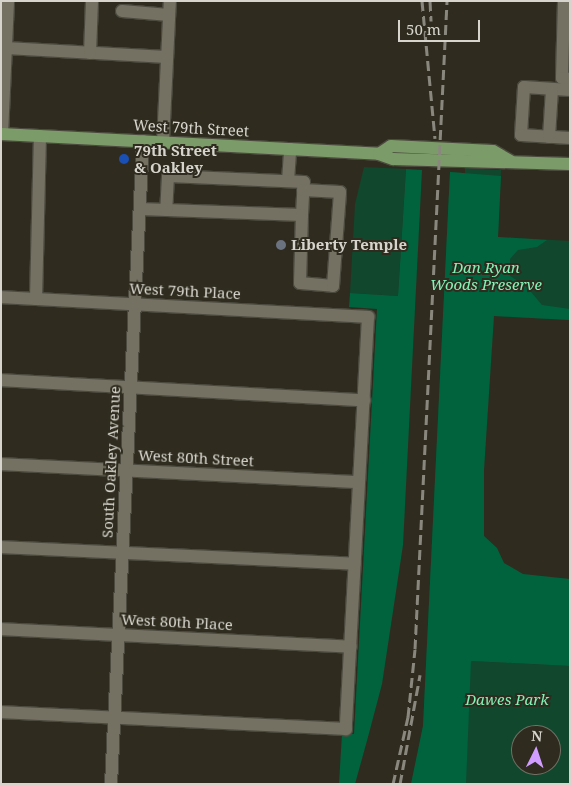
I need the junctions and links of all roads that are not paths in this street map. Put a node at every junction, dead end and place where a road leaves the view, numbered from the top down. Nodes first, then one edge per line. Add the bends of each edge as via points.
1 (8, 1) edge
2 (92, 1) edge
3 (170, 1) edge
4 (564, 1) edge
5 (122, 11) dead end
6 (169, 15) junction
7 (4, 24) edge
8 (6, 48) junction
9 (90, 53) junction
10 (167, 57) junction
11 (570, 79) edge
12 (552, 89) junction
13 (570, 90) edge
14 (2, 134) edge
15 (40, 136) junction
16 (549, 137) junction
17 (570, 138) edge
18 (143, 141) junction
19 (163, 142) junction
20 (290, 149) junction
21 (570, 164) edge
22 (288, 181) junction
23 (303, 190) junction
24 (140, 209) junction
25 (166, 210) junction
26 (302, 216) junction
27 (1, 297) edge
28 (36, 299) junction
29 (135, 305) junction
30 (1, 380) edge
31 (131, 387) junction
32 (364, 400) junction
33 (1, 464) edge
34 (127, 471) junction
35 (359, 482) junction
36 (1, 547) edge
37 (123, 553) junction
38 (355, 564) junction
39 (1, 629) edge
40 (119, 635) junction
41 (351, 647) junction
42 (1, 712) edge
43 (114, 718) junction
44 (111, 784) edge

1 - 7 street
2 - 9 street
3 - 6 street
4 - 11 street via 562,78
5 - 6 street
6 - 10 street
7 - 8 street
8 - 9 street
8 - 14 street
9 - 10 street
10 - 19 street
12 - 13 street
12 - 16 street
12 - 16 street via 524,87 521,135
14 - 15 main road, West 79th Street
15 - 18 main road, West 79th Street
15 - 28 street
16 - 17 street
18 - 19 main road, West 79th Street
18 - 24 street, South Oakley Avenue
19 - 20 main road, West 79th Street
20 - 21 main road, West 79th Street via 379,154 402,160 494,164 510,160
20 - 22 street
22 - 23 street via 304,182
22 - 25 street via 168,176
23 - 26 street
23 - 26 street via 340,192 333,286 300,283
24 - 25 street
24 - 29 street, South Oakley Avenue
25 - 26 street
27 - 28 street, West 79th Place
28 - 29 street, West 79th Place
29 - 31 street, South Oakley Avenue
29 - 32 street, West 79th Place via 368,317
30 - 31 street
31 - 32 street
31 - 34 street, South Oakley Avenue
32 - 35 street
33 - 34 street, West 80th Street
34 - 35 street, West 80th Street
34 - 37 street, South Oakley Avenue
35 - 38 street
36 - 37 street
37 - 38 street
37 - 40 street, South Oakley Avenue
38 - 41 street
39 - 40 street, West 80th Place
40 - 41 street, West 80th Place
40 - 43 street, South Oakley Avenue
41 - 43 street via 346,729
42 - 43 street
43 - 44 street, South Oakley Avenue

